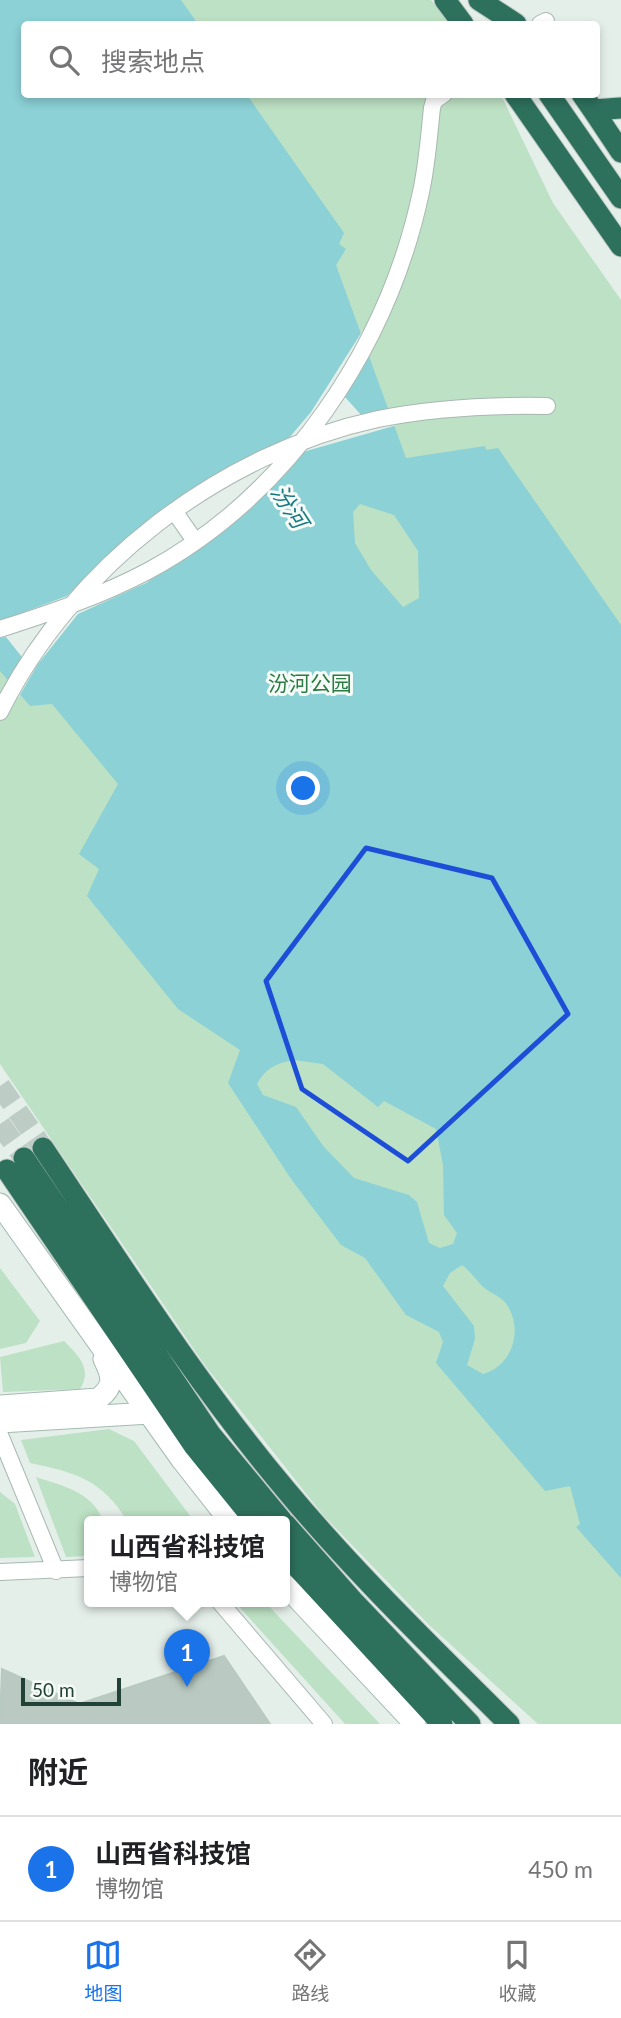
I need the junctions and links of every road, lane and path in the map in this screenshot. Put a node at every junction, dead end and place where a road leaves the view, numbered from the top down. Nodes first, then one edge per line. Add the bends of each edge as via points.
1 (445, 0) edge
2 (479, 0) edge
3 (504, 0) edge
4 (461, 21) edge
5 (495, 21) edge
6 (513, 21) edge
7 (516, 21) edge
8 (438, 98) edge
9 (518, 98) edge
10 (552, 98) edge
11 (588, 102) edge
12 (621, 108) edge
13 (621, 152) edge
14 (571, 175) junction
15 (621, 198) edge
16 (621, 246) edge
17 (621, 264) edge
18 (547, 406) dead end
19 (174, 511) junction
20 (195, 541) junction
21 (0, 629) edge
22 (0, 712) edge
23 (43, 1148) tunnel mouth
24 (0, 1204) edge
25 (91, 1332) junction
26 (0, 1406) edge
27 (150, 1413) junction
28 (0, 1422) edge
29 (0, 1435) edge
30 (226, 1516) edge
31 (251, 1516) edge
32 (279, 1516) edge
33 (290, 1529) edge
34 (290, 1561) edge
35 (84, 1568) edge
36 (56, 1571) junction
37 (0, 1572) edge
38 (290, 1580) edge
39 (290, 1590) edge
40 (224, 1607) edge
41 (338, 1615) junction
42 (324, 1724) edge
43 (415, 1724) edge
44 (442, 1724) edge
45 (470, 1724) edge
46 (509, 1724) edge

1 - 4 highway
2 - 5 highway
2 - 6 highway
3 - 7 highway
8 - 20 street via 432,108 422,191 405,253 355,366 281,467
9 - 14 highway
10 - 15 highway
11 - 12 highway
11 - 13 highway
14 - 16 highway
14 - 17 highway
18 - 19 street via 456,409 377,420 264,459
19 - 20 street
19 - 22 street via 96,578 70,608 23,669
20 - 21 street via 125,583
23 - 46 highway via 125,1271 286,1490 383,1599
24 - 25 street
25 - 26 street via 113,1380 110,1390 98,1399
25 - 27 street
27 - 28 street
27 - 30 street
29 - 36 street
31 - 32 highway via 195,1447 15,1164 211,1435
33 - 45 highway
34 - 41 highway
35 - 36 street
36 - 37 street
38 - 41 highway
39 - 43 street
40 - 42 street
41 - 44 highway

